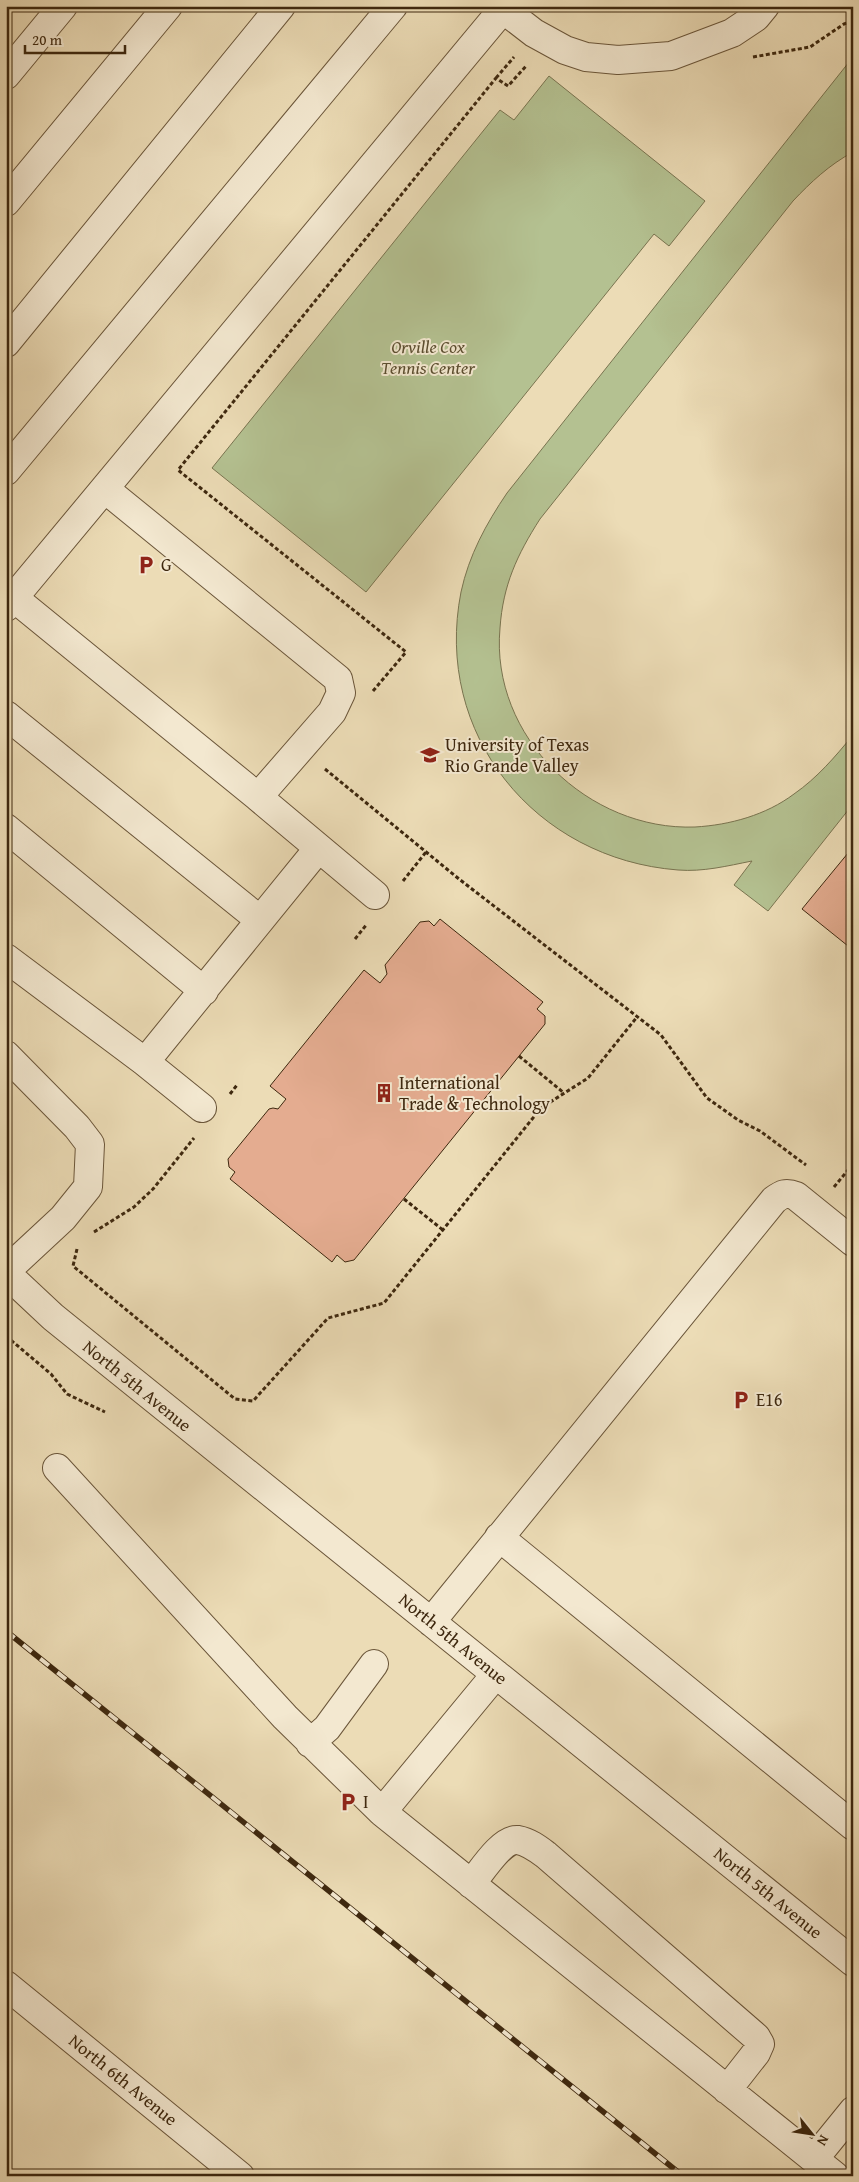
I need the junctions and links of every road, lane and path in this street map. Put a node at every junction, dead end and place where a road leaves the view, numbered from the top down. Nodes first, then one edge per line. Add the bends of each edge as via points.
1 (63, 6) edge
2 (168, 6) edge
3 (281, 6) edge
4 (393, 6) edge
5 (765, 6) edge
6 (501, 8) edge
7 (515, 56) dead end
8 (532, 60) dead end
9 (6, 75) edge
10 (496, 78) junction
11 (6, 202) edge
12 (6, 343) edge
13 (6, 471) edge
14 (105, 489) junction
15 (10, 602) edge
16 (370, 696) dead end
17 (6, 715) edge
18 (322, 767) dead end
19 (258, 797) junction
20 (6, 828) edge
21 (318, 849) junction
22 (375, 895) dead end
23 (260, 920) junction
24 (6, 958) edge
25 (204, 990) junction
26 (637, 1017) junction
27 (6, 1055) edge
28 (519, 1056) dead end
29 (145, 1062) junction
30 (237, 1085) dead end
31 (564, 1093) junction
32 (214, 1104) joint
33 (195, 1137) dead end
34 (853, 1164) edge
35 (812, 1170) dead end
36 (827, 1182) dead end
37 (834, 1188) junction
38 (840, 1193) dead end
39 (404, 1199) dead end
40 (442, 1230) junction
41 (87, 1236) dead end
42 (79, 1241) dead end
43 (853, 1242) edge
44 (6, 1272) edge
45 (6, 1336) edge
46 (105, 1412) dead end
47 (57, 1468) dead end
48 (499, 1537) junction
49 (431, 1622) junction
50 (374, 1664) dead end
51 (496, 1674) junction
52 (310, 1742) junction
53 (382, 1812) junction
54 (853, 1826) edge
55 (471, 1884) junction
56 (853, 1962) edge
57 (6, 1985) edge
58 (727, 2090) junction
59 (853, 2111) edge
60 (824, 2168) edge
61 (240, 2176) edge

1 - 9 street
2 - 11 street
3 - 12 street
4 - 13 street
5 - 6 street via 756,17 732,34 671,56 618,60 565,50 534,33
6 - 14 street
7 - 10 path
8 - 10 path via 508,86
10 - 16 path via 178,470 406,652
14 - 15 street
14 - 19 street via 338,679 341,693 332,712
15 - 19 street
17 - 23 street
18 - 26 path
19 - 21 street
20 - 25 street
21 - 22 street
21 - 23 street
23 - 25 street
24 - 29 street
25 - 29 street
26 - 31 path via 588,1078
26 - 35 path via 661,1035 707,1098 760,1131
27 - 44 street via 90,1144 88,1187 63,1218
28 - 31 path
29 - 32 street
30 - 32 path
31 - 40 path via 541,1108
33 - 41 path via 140,1201
34 - 37 path
36 - 37 path
37 - 38 path
39 - 40 path
40 - 42 path via 384,1303 328,1318 253,1401 235,1399 72,1266
43 - 48 street via 796,1196 783,1194 774,1200
44 - 49 street, North 5th Avenue via 53,1318
45 - 46 path via 51,1374 67,1394
47 - 52 street
48 - 49 street
48 - 54 street
49 - 51 street, North 5th Avenue
50 - 52 street via 327,1728
51 - 53 street
51 - 56 street, North 5th Avenue
52 - 53 street
53 - 55 street
55 - 58 street
55 - 58 street via 505,1843 517,1840 546,1855 756,2037 760,2044 756,2053
57 - 61 street, North 6th Avenue
58 - 60 street
59 - 60 street

